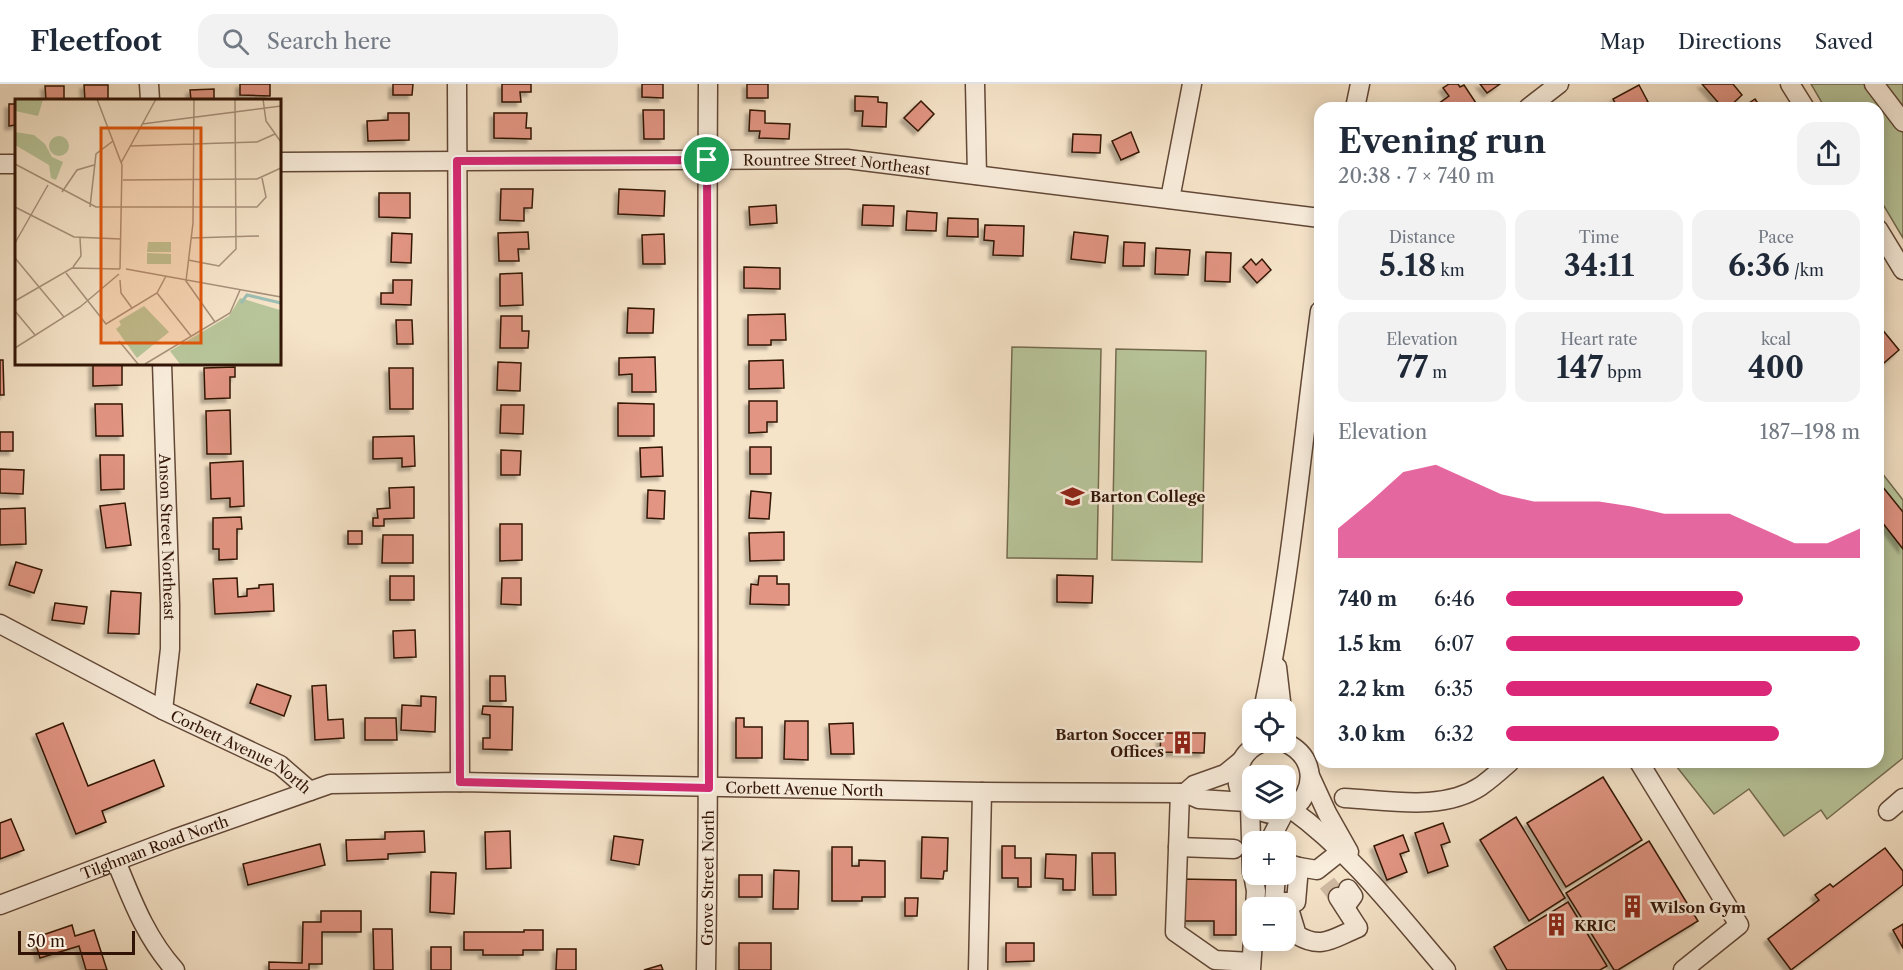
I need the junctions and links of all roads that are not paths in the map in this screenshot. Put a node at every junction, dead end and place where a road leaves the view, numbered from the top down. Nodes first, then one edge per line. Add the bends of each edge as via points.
1 (149, 84) edge
2 (457, 84) edge
3 (708, 84) edge
4 (975, 84) edge
5 (1192, 84) edge
6 (1360, 84) edge
7 (1559, 84) edge
8 (1791, 84) edge
9 (1874, 84) edge
10 (150, 99) edge
11 (1356, 102) edge
12 (1536, 102) edge
13 (1802, 102) edge
14 (1903, 122) edge
15 (707, 160) junction
16 (457, 161) junction
17 (280, 162) edge
18 (977, 175) junction
19 (1170, 199) junction
20 (1314, 217) edge
21 (1884, 239) edge
22 (1903, 270) edge
23 (162, 364) edge
24 (1314, 398) edge
25 (0, 624) edge
26 (1275, 654) junction
27 (1265, 699) edge
28 (1281, 699) edge
29 (163, 710) junction
30 (1296, 751) edge
31 (1246, 753) edge
32 (1248, 753) edge
33 (1503, 768) edge
34 (1644, 768) edge
35 (1310, 776) junction
36 (460, 782) junction
37 (709, 788) junction
38 (310, 791) junction
39 (982, 792) junction
40 (1183, 793) junction
41 (1242, 795) edge
42 (1344, 798) dead end
43 (1903, 798) edge
44 (1296, 804) edge
45 (1242, 805) edge
46 (1888, 810) dead end
47 (1296, 816) edge
48 (1178, 847) junction
49 (1234, 849) dead end
50 (1341, 851) junction
51 (116, 861) junction
52 (1358, 867) junction
53 (1328, 881) edge
54 (1370, 881) junction
55 (1296, 902) edge
56 (0, 905) edge
57 (1296, 933) edge
58 (1252, 951) edge
59 (1251, 966) edge
60 (175, 970) edge
61 (706, 970) edge
62 (978, 970) edge
63 (1446, 970) edge
64 (1683, 970) edge

1 - 10 street
2 - 16 street
3 - 15 street, Grove Street North
4 - 18 street
5 - 19 street
6 - 11 street
7 - 12 street
8 - 13 street
9 - 14 street
15 - 16 street, Rountree Street Northeast
15 - 18 street, Rountree Street Northeast via 847,159
15 - 37 street, Grove Street North
16 - 17 street, Rountree Street Northeast
16 - 36 street
18 - 19 street, Rountree Street Northeast
19 - 20 street, Rountree Street Northeast
21 - 22 street
23 - 29 street, Anson Street Northeast via 171,605
24 - 26 street
25 - 29 street, Corbett Avenue North
26 - 27 street
26 - 28 street
29 - 38 street, Corbett Avenue North via 280,765
30 - 35 street via 1305,759
31 - 40 street, Corbett Avenue North via 1225,774
32 - 41 street via 1238,771
33 - 42 street via 1481,786 1438,801
34 - 64 street via 1739,925
35 - 44 street via 1309,788
35 - 52 street
36 - 37 street, Corbett Avenue North
36 - 38 street, Corbett Avenue North via 330,784
37 - 39 street, Corbett Avenue North
37 - 61 street, Grove Street North
38 - 51 street, Tilghman Road North
39 - 40 street, Corbett Avenue North
39 - 62 street
40 - 45 street, Corbett Avenue North
40 - 48 street
43 - 46 street
47 - 50 street
48 - 49 street
48 - 59 street via 1175,932 1215,960
50 - 52 street
50 - 53 street
51 - 56 street, Tilghman Road North
51 - 60 street via 141,922
52 - 54 street
53 - 54 street
53 - 55 street
53 - 57 street via 1358,928 1324,942 1309,942
54 - 63 street
58 - 59 street

